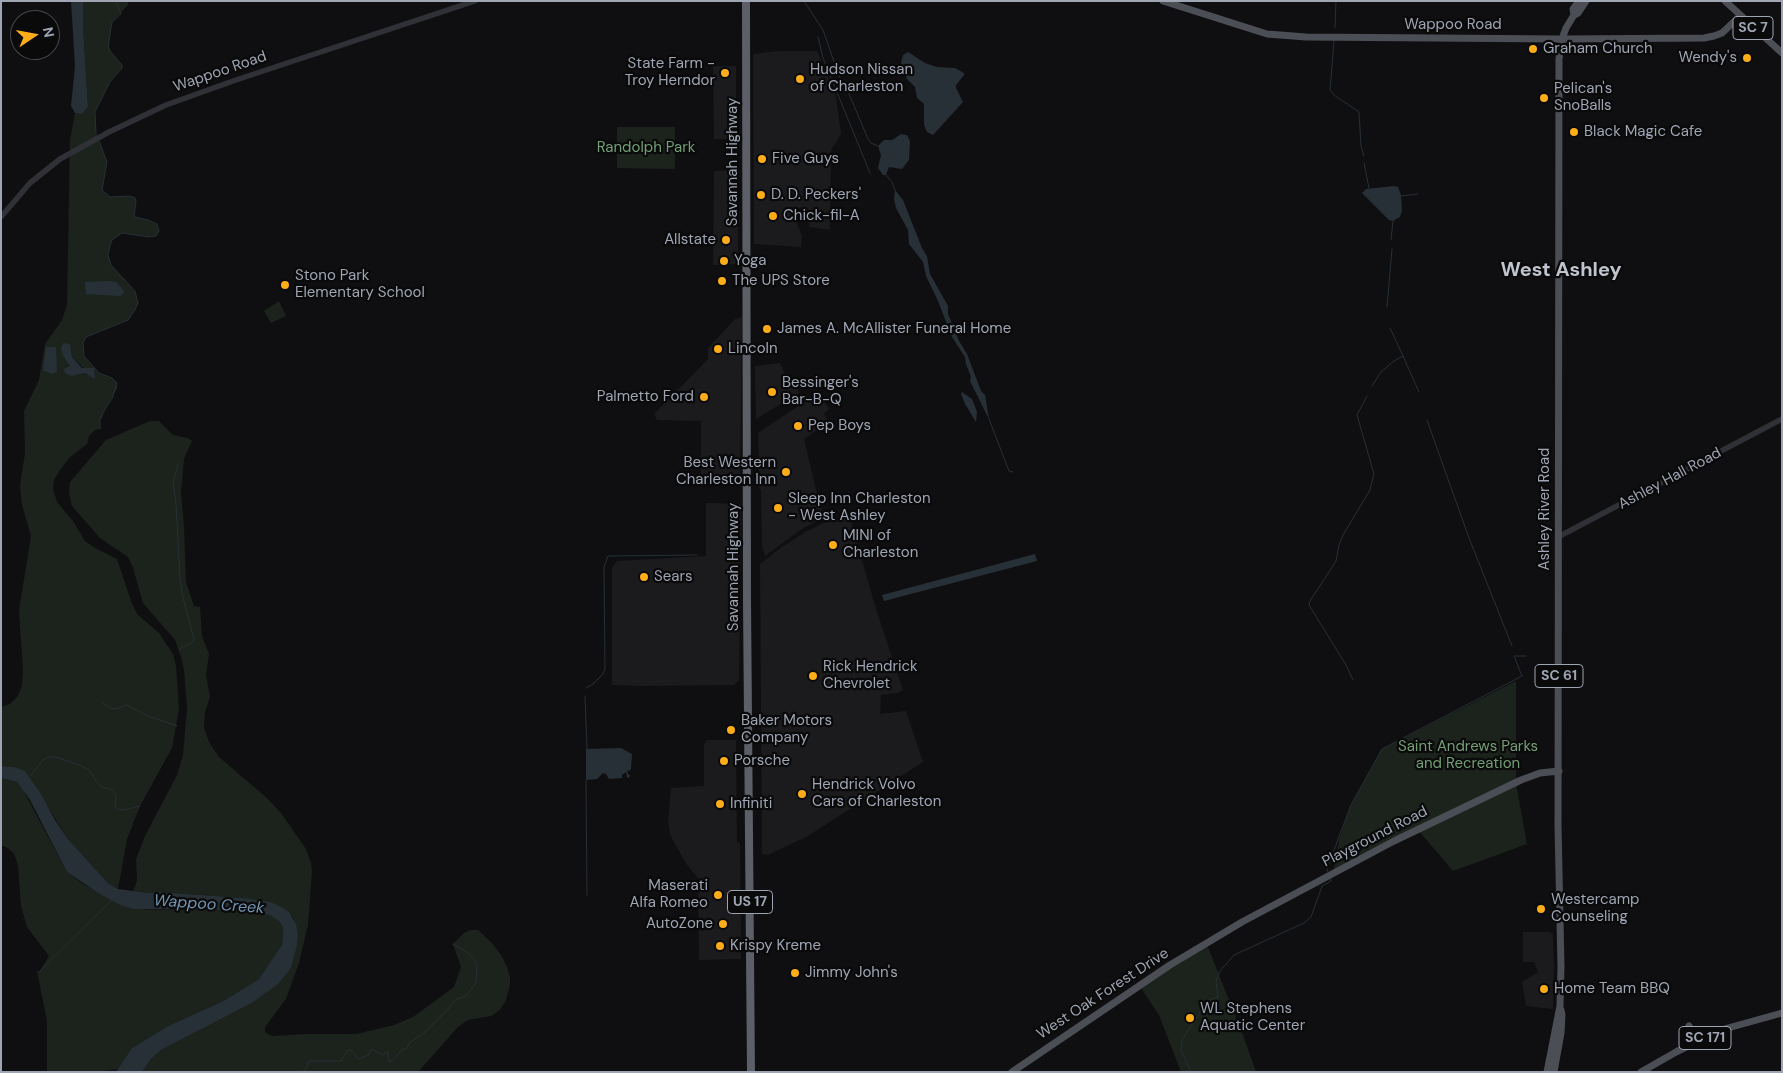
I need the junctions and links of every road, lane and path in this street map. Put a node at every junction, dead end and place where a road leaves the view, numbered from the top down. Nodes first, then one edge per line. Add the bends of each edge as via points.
1 (475, 1) edge
2 (746, 1) edge
3 (1164, 1) edge
4 (1578, 1) edge
5 (1586, 1) edge
6 (1725, 1) edge
7 (1574, 15) junction
8 (1740, 16) junction
9 (1562, 39) junction
10 (1782, 53) edge
11 (1, 217) edge
12 (1782, 418) edge
13 (1558, 537) junction
14 (1559, 772) junction
15 (1209, 941) joint
16 (1560, 1006) junction
17 (1782, 1013) edge
18 (1689, 1026) dead end
19 (1688, 1046) junction
20 (751, 1072) edge
21 (1012, 1072) edge
22 (1548, 1072) edge
23 (1554, 1072) edge
24 (1640, 1072) edge

1 - 11 street, Wappoo Road via 166,105 60,159 30,183
2 - 20 highway, Savannah Highway / US 17
3 - 9 main road, Wappoo Road via 1271,35
4 - 7 main road, Ashley River Road / SC 61 via 1573,9
5 - 7 main road, Ashley River Road / SC 61
6 - 8 main road, SC 7
7 - 9 main road, Ashley River Road / SC 61
8 - 9 main road, Wappoo Road via 1714,36
8 - 10 main road, SC 7
9 - 13 main road, Ashley River Road / SC 61 via 1559,60
12 - 13 street, Ashley Hall Road
13 - 14 main road, Ashley River Road / SC 61
14 - 15 main road, Playground Road via 1540,773 1521,780 1454,812
14 - 16 main road, Ashley River Road / SC 61
15 - 21 main road, West Oak Forest Drive
16 - 22 main road, Ashley River Road / SC 61
16 - 23 main road, Ashley River Road / SC 61 via 1562,1022
17 - 19 main road, SC 171 via 1728,1028
18 - 19 main road via 1692,1035
19 - 24 main road, SC 171

